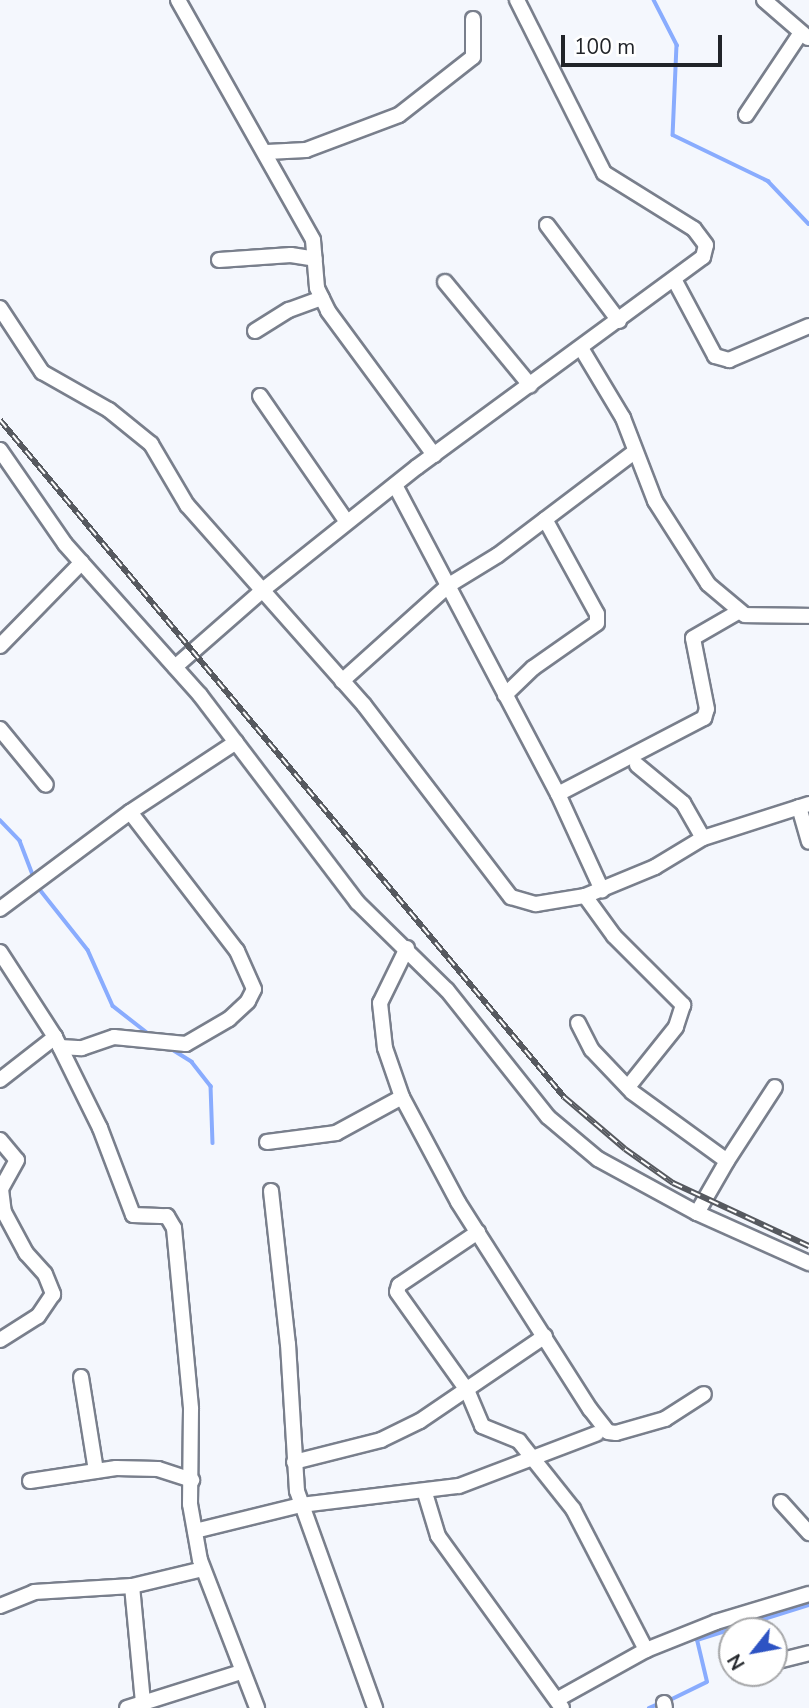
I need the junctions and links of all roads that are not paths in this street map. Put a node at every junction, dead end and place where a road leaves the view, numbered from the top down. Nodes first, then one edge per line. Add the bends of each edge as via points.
1 (178, 0) edge
2 (517, 0) edge
3 (764, 0) edge
4 (472, 19) dead end
5 (805, 36) edge
6 (746, 115) dead end
7 (267, 152) junction
8 (547, 225) dead end
9 (315, 259) junction
10 (219, 260) dead end
11 (675, 281) junction
12 (445, 282) dead end
13 (321, 298) junction
14 (0, 308) edge
15 (619, 321) junction
16 (809, 326) edge
17 (256, 331) dead end
18 (581, 348) junction
19 (530, 386) junction
20 (260, 396) dead end
21 (0, 450) edge
22 (634, 452) junction
23 (435, 455) junction
24 (395, 485) junction
25 (545, 519) junction
26 (347, 522) junction
27 (82, 562) junction
28 (449, 585) junction
29 (264, 589) junction
30 (738, 612) junction
31 (809, 616) edge
32 (0, 646) edge
33 (175, 667) junction
34 (342, 681) junction
35 (505, 695) junction
36 (0, 729) edge
37 (236, 742) junction
38 (637, 765) dead end
39 (46, 785) dead end
40 (558, 794) junction
41 (804, 805) edge
42 (130, 812) junction
43 (703, 838) junction
44 (809, 842) edge
45 (602, 890) junction
46 (585, 896) junction
47 (0, 909) edge
48 (407, 948) junction
49 (0, 952) edge
50 (578, 1023) dead end
51 (58, 1042) junction
52 (0, 1080) edge
53 (628, 1087) junction
54 (775, 1087) dead end
55 (402, 1097) junction
56 (0, 1140) edge
57 (267, 1142) dead end
58 (727, 1161) junction
59 (271, 1191) dead end
60 (697, 1213) junction
61 (478, 1232) junction
62 (809, 1263) edge
63 (545, 1336) junction
64 (0, 1340) edge
65 (81, 1377) dead end
66 (467, 1390) junction
67 (704, 1394) dead end
68 (596, 1434) dead end
69 (535, 1460) junction
70 (294, 1462) junction
71 (96, 1471) junction
72 (191, 1480) junction
73 (30, 1481) dead end
74 (425, 1493) junction
75 (781, 1503) dead end
76 (301, 1506) junction
77 (195, 1531) junction
78 (809, 1533) edge
79 (203, 1569) junction
80 (132, 1587) junction
81 (809, 1594) edge
82 (0, 1605) edge
83 (646, 1650) junction
84 (809, 1653) edge
85 (788, 1658) edge
86 (241, 1672) junction
87 (143, 1703) junction
88 (560, 1703) edge
89 (127, 1708) edge
90 (257, 1708) edge
91 (375, 1708) edge

1 - 7 street
2 - 11 street via 604,173 628,192 679,218 706,245 703,257
3 - 5 street
4 - 7 street via 473,57 399,115 318,147
5 - 6 street
7 - 9 street via 313,240
8 - 15 street
9 - 10 street via 291,255
9 - 13 street
11 - 15 street
11 - 16 street via 715,356 729,360
12 - 19 street
13 - 17 street via 289,310
13 - 23 street via 340,334
14 - 29 street via 42,372 109,410 150,444 177,492
15 - 18 street
18 - 19 street
18 - 22 street via 623,418
19 - 23 street
20 - 26 street
21 - 27 street
22 - 25 street
22 - 30 street via 655,501 692,564
23 - 24 street
24 - 26 street
24 - 28 street
25 - 28 street
25 - 35 street via 597,614 597,622
26 - 29 street
27 - 32 street
27 - 33 street
28 - 34 street
28 - 35 street
29 - 33 street
29 - 34 street
30 - 31 street
30 - 40 street via 693,638 707,709 704,718
33 - 37 street
34 - 46 street via 511,897 536,904
35 - 40 street
36 - 39 street
37 - 42 street
37 - 48 street via 349,892
38 - 43 street via 683,803
40 - 45 street
41 - 43 street
41 - 44 street
42 - 47 street
42 - 51 street via 237,951 254,989 229,1019 186,1044 114,1037 82,1048
43 - 45 street via 655,867
45 - 46 street
46 - 53 street via 614,936 684,1005 676,1027
48 - 55 street via 380,1003 385,1048
48 - 60 street via 486,1036 548,1117 598,1159
49 - 51 street
50 - 53 street via 592,1050
51 - 52 street
51 - 72 street via 100,1128 134,1215 167,1216 174,1228 191,1409
53 - 58 street
54 - 58 street
55 - 57 street via 336,1133
55 - 61 street
56 - 64 street via 18,1160 1,1189 4,1212 53,1294 38,1316
58 - 60 street
59 - 70 street via 288,1344
60 - 62 street
61 - 63 street
61 - 66 street via 399,1285 397,1292
63 - 66 street
63 - 67 street via 608,1432 665,1419
65 - 71 street
66 - 69 street via 482,1426 515,1439
66 - 70 street via 381,1440
68 - 69 street
69 - 74 street
69 - 83 street via 573,1509
70 - 76 street
71 - 72 street via 158,1469
71 - 73 street
72 - 77 street
74 - 76 street
74 - 88 street via 438,1536
75 - 78 street
76 - 77 street
76 - 91 street
77 - 79 street
79 - 80 street
79 - 86 street
80 - 82 street via 34,1592
80 - 87 street
81 - 83 street via 716,1622
83 - 88 street
84 - 85 street
86 - 87 street
86 - 90 street
87 - 89 street

